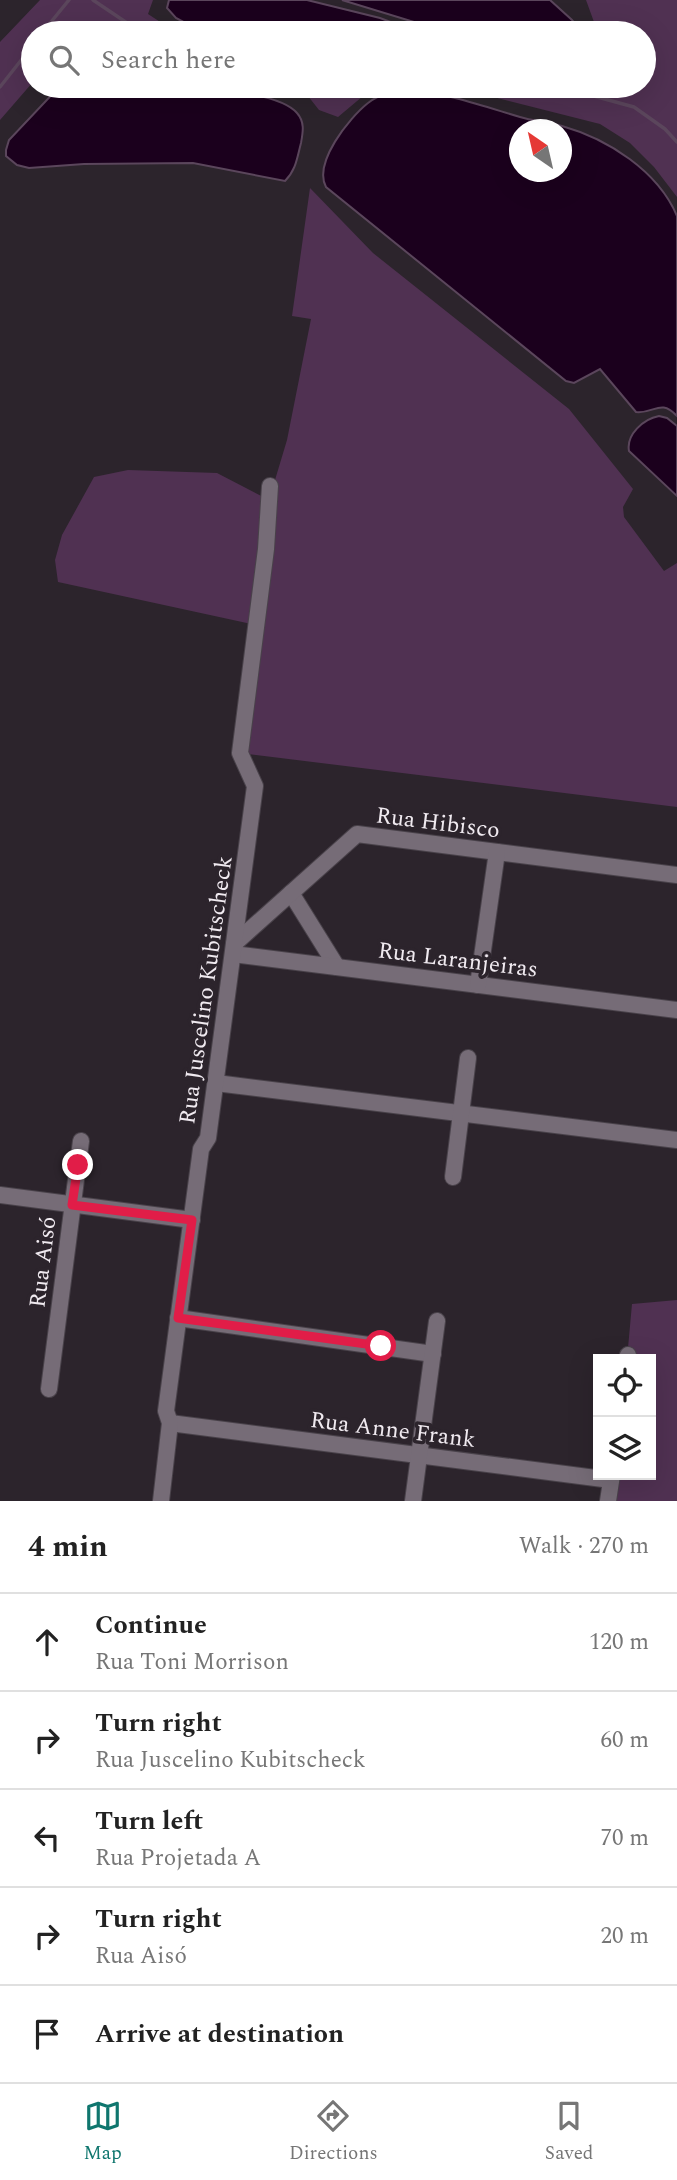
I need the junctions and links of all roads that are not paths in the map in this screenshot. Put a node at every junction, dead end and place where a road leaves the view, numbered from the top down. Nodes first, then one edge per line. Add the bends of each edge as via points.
1 (270, 486) dead end
2 (497, 852) junction
3 (677, 875) edge
4 (291, 893) junction
5 (233, 949) junction
6 (337, 967) junction
7 (478, 985) junction
8 (677, 1010) edge
9 (468, 1058) dead end
10 (216, 1083) junction
11 (461, 1113) junction
12 (677, 1140) edge
13 (81, 1141) dead end
14 (453, 1177) dead end
15 (0, 1195) edge
16 (72, 1205) junction
17 (192, 1220) junction
18 (178, 1318) junction
19 (437, 1321) dead end
20 (433, 1354) junction
21 (49, 1389) dead end
22 (170, 1423) junction
23 (419, 1455) junction
24 (593, 1475) edge
25 (611, 1480) edge
26 (161, 1501) edge
27 (413, 1501) edge
28 (608, 1501) edge

1 - 5 street, Rua Juscelino Kubitscheck via 240,753 255,786
2 - 3 street, Rua Hibisco
2 - 4 street, Rua Hibisco via 357,834
2 - 7 street
4 - 5 street, Rua Hibisco
4 - 6 street
5 - 6 street, Rua Laranjeiras
5 - 10 street, Rua Juscelino Kubitscheck
6 - 7 street, Rua Laranjeiras
7 - 8 street, Rua Laranjeiras
9 - 11 street
10 - 11 street
10 - 17 street, Rua Juscelino Kubitscheck
11 - 12 street
11 - 14 street
13 - 16 street, Rua Aisó
15 - 16 street
16 - 17 street
16 - 21 street, Rua Aisó
17 - 18 street, Rua Juscelino Kubitscheck
18 - 20 street
18 - 22 street, Rua Juscelino Kubitscheck via 166,1411
19 - 20 street
20 - 23 street
22 - 23 street, Rua Anne Frank
22 - 26 street, Rua Juscelino Kubitscheck
23 - 24 street, Rua Anne Frank
23 - 27 street
25 - 28 street

